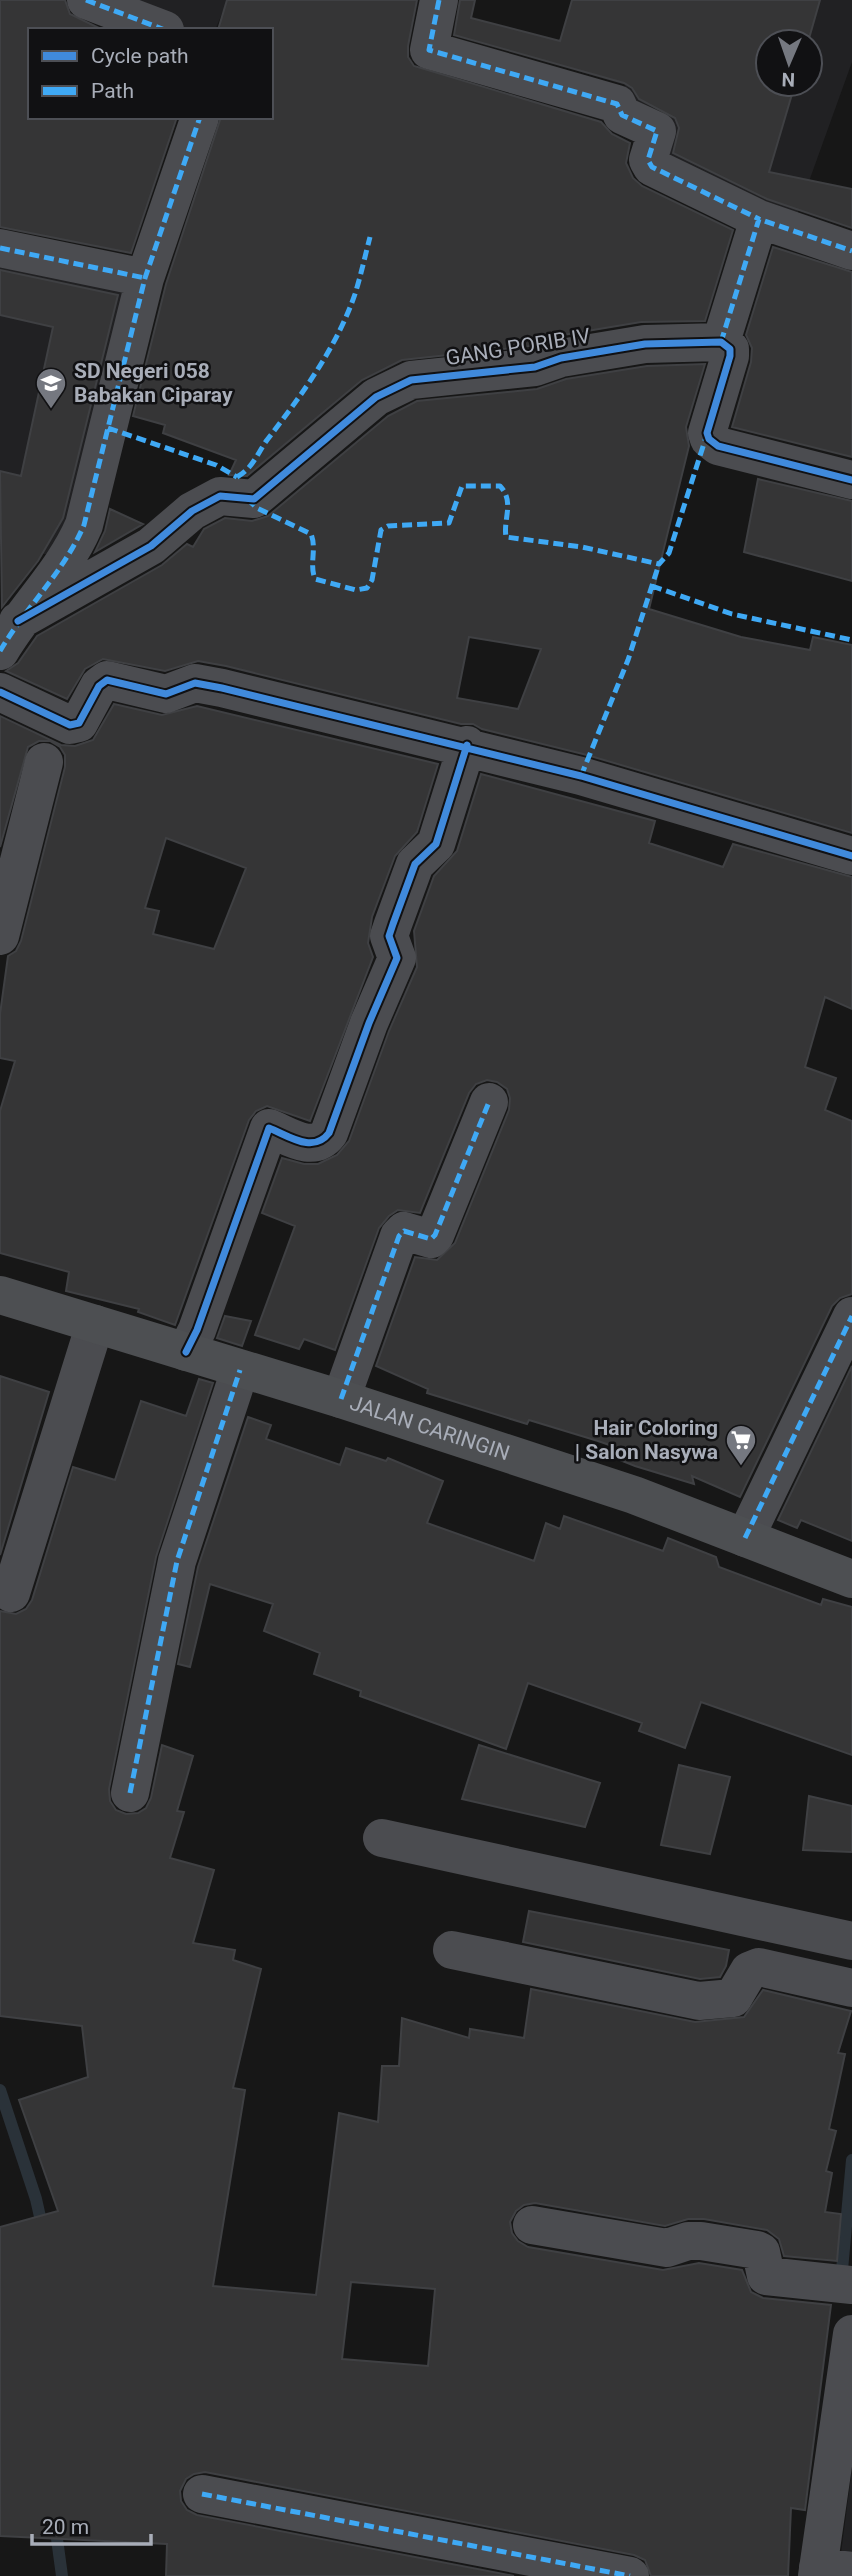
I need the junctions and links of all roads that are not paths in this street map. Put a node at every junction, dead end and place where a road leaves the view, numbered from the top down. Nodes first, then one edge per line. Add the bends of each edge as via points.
1 (86, 0) edge
2 (439, 0) edge
3 (160, 28) edge
4 (199, 119) edge
5 (759, 219) junction
6 (0, 248) edge
7 (852, 251) edge
8 (145, 278) junction
9 (721, 342) junction
10 (852, 480) edge
11 (9, 636) edge
12 (0, 692) edge
13 (467, 746) junction
14 (44, 762) dead end
15 (852, 856) edge
16 (0, 936) edge
17 (489, 1102) dead end
18 (0, 1295) edge
19 (852, 1316) edge
20 (95, 1324) junction
21 (186, 1352) junction
22 (240, 1370) junction
23 (341, 1399) junction
24 (745, 1538) junction
25 (852, 1579) edge
26 (11, 1594) dead end
27 (130, 1793) dead end
28 (382, 1838) dead end
29 (852, 1941) edge
30 (452, 1950) dead end
31 (852, 1988) edge
32 (532, 2225) dead end
33 (852, 2285) edge
34 (852, 2334) edge
35 (845, 2435) edge
36 (202, 2494) dead end
37 (829, 2571) edge
38 (630, 2576) edge

1 - 3 street
2 - 5 street via 429,50 617,104 622,115 657,131 648,160 652,167
4 - 8 street
5 - 7 street
5 - 9 street
6 - 8 street
8 - 11 street via 84,525 66,560
9 - 10 street via 730,349 730,356 709,439 718,446
9 - 11 street, GANG PORIB IV via 645,344 535,367 411,380 376,397 254,499 220,496 192,511 151,546
12 - 13 street via 70,725 79,723 107,680 166,694 195,683
13 - 15 street
13 - 21 street via 436,844 415,864 408,879 389,936 397,958 336,1118 324,1140 310,1144 269,1128
14 - 16 street
17 - 23 street via 436,1235 431,1239 404,1231 399,1236
18 - 20 main road, JALAN CARINGIN
19 - 24 street
20 - 21 main road, JALAN CARINGIN
20 - 26 street
21 - 22 main road, JALAN CARINGIN
22 - 23 main road, JALAN CARINGIN
22 - 27 street via 177,1560
23 - 24 main road, JALAN CARINGIN via 634,1495
24 - 25 main road, JALAN CARINGIN
28 - 29 street
30 - 31 street via 699,2001 733,1998 749,1971 759,1966
32 - 33 street via 667,2248 701,2241 757,2250 766,2276
34 - 35 street
35 - 37 street
36 - 38 street

